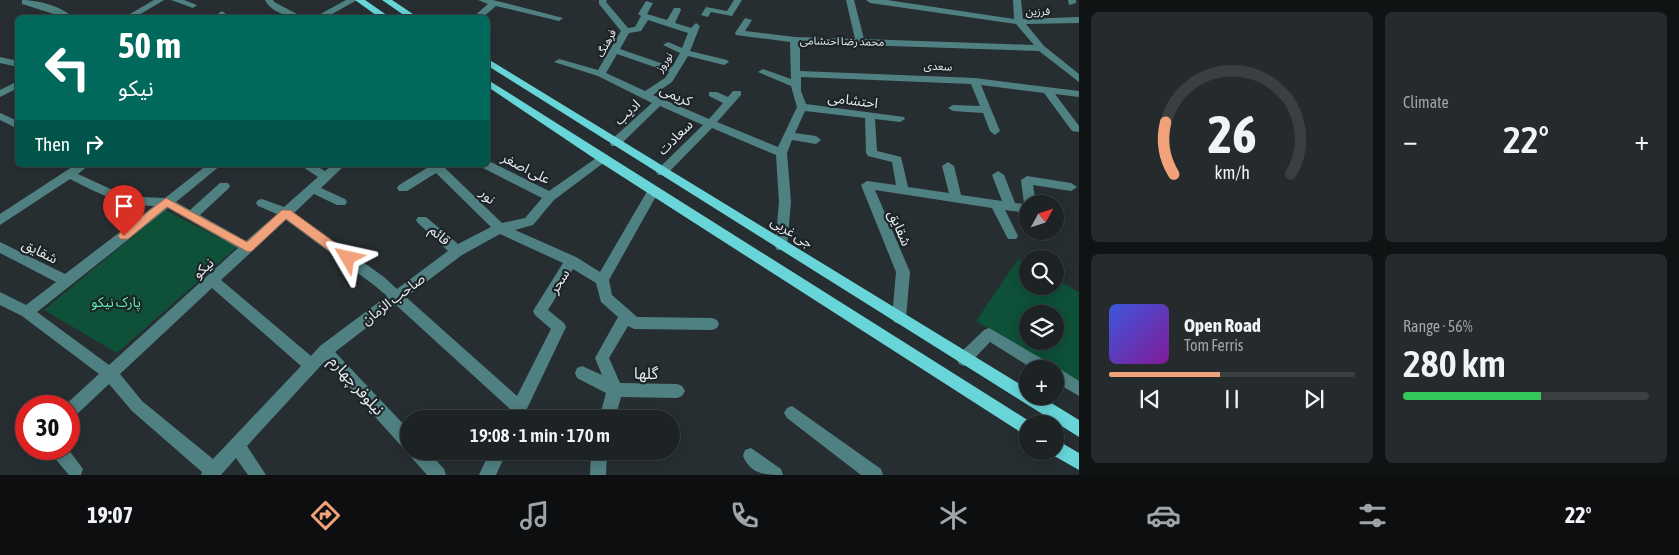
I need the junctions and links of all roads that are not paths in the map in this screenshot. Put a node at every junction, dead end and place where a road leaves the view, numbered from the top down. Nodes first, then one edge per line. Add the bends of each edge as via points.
1 (26, 0) edge
2 (157, 0) edge
3 (175, 0) edge
4 (269, 0) edge
5 (353, 0) edge
6 (359, 0) edge
7 (386, 0) edge
8 (482, 0) edge
9 (603, 0) edge
10 (738, 0) edge
11 (850, 0) edge
12 (870, 0) edge
13 (1016, 0) edge
14 (494, 3) junction
15 (649, 3) dead end
16 (914, 3) edge
17 (194, 5) dead end
18 (677, 10) dead end
19 (641, 14) junction
20 (65, 15) edge
21 (132, 15) edge
22 (295, 15) edge
23 (323, 15) edge
24 (382, 15) edge
25 (410, 15) edge
26 (480, 15) edge
27 (704, 15) dead end
28 (558, 18) dead end
29 (748, 20) dead end
30 (1079, 20) edge
31 (1019, 22) junction
32 (670, 24) junction
33 (626, 31) junction
34 (795, 40) junction
35 (860, 42) junction
36 (668, 45) dead end
37 (1041, 48) junction
38 (616, 51) junction
39 (686, 52) junction
40 (0, 60) edge
41 (559, 62) dead end
42 (724, 62) dead end
43 (15, 63) edge
44 (490, 63) edge
45 (674, 70) junction
46 (763, 72) dead end
47 (601, 74) junction
48 (796, 79) junction
49 (1079, 79) edge
50 (975, 81) junction
51 (490, 84) edge
52 (15, 86) edge
53 (1046, 89) junction
54 (737, 93) dead end
55 (0, 94) edge
56 (713, 94) dead end
57 (1079, 94) edge
58 (645, 96) junction
59 (659, 102) junction
60 (729, 102) junction
61 (802, 107) junction
62 (952, 108) dead end
63 (986, 110) junction
64 (0, 116) edge
65 (870, 116) junction
66 (900, 119) dead end
67 (15, 124) edge
68 (710, 124) junction
69 (1076, 129) dead end
70 (995, 131) dead end
71 (790, 136) junction
72 (816, 140) dead end
73 (615, 143) junction
74 (781, 154) junction
75 (602, 158) junction
76 (948, 166) dead end
77 (80, 167) edge
78 (212, 167) edge
79 (310, 167) edge
80 (338, 167) edge
81 (437, 167) edge
82 (440, 167) edge
83 (490, 167) edge
84 (662, 172) junction
85 (69, 174) junction
86 (998, 175) dead end
87 (327, 177) junction
88 (224, 186) dead end
89 (1070, 186) dead end
90 (403, 188) dead end
91 (314, 189) junction
92 (903, 189) junction
93 (653, 191) junction
94 (1029, 195) edge
95 (550, 197) junction
96 (956, 198) junction
97 (166, 202) junction
98 (341, 202) dead end
99 (262, 203) dead end
100 (996, 204) junction
101 (1010, 206) junction
102 (1019, 208) edge
103 (286, 213) junction
104 (191, 216) junction
105 (0, 220) edge
106 (422, 220) dead end
107 (500, 228) junction
108 (1012, 236) dead end
109 (781, 246) junction
110 (0, 247) edge
111 (248, 248) junction
112 (457, 251) junction
113 (571, 262) junction
114 (212, 280) junction
115 (602, 280) junction
116 (66, 281) junction
117 (396, 296) junction
118 (0, 298) edge
119 (27, 312) junction
120 (626, 316) junction
121 (899, 318) junction
122 (712, 324) dead end
123 (325, 351) junction
124 (964, 359) junction
125 (1031, 360) edge
126 (311, 366) junction
127 (109, 373) junction
128 (582, 373) dead end
129 (1064, 379) edge
130 (1079, 388) edge
131 (615, 390) junction
132 (677, 391) dead end
133 (80, 401) edge
134 (514, 410) edge
135 (518, 410) edge
136 (609, 410) edge
137 (792, 413) dead end
138 (1019, 423) edge
139 (1079, 429) edge
140 (400, 432) edge
141 (238, 446) junction
142 (1064, 453) edge
143 (751, 456) dead end
144 (67, 460) edge
145 (425, 460) edge
146 (494, 460) edge
147 (599, 460) edge
148 (1079, 462) edge
149 (75, 469) dead end
150 (211, 473) edge
151 (258, 475) edge
152 (438, 475) edge
153 (487, 475) edge
154 (598, 475) edge
155 (775, 475) edge
156 (875, 475) edge

1 - 20 street
2 - 21 street
3 - 17 street
4 - 22 street
5 - 23 street
6 - 24 main road
7 - 25 main road
8 - 14 street
9 - 33 street, فرهنگ
10 - 27 street via 729,14 708,9
11 - 35 street
12 - 16 street
13 - 31 street, فرزین
14 - 26 street
14 - 28 street
15 - 19 street
16 - 31 street
18 - 32 street
19 - 32 street, نوروز
19 - 33 street via 638,29
29 - 34 street via 739,33
30 - 31 street, فرزین
31 - 37 street
32 - 39 street, نوروز via 695,29
33 - 38 street, فرهنگ
34 - 35 street, محمد رضا احتشامی
34 - 48 street, محمد رضا احتشامی
35 - 37 street, محمد رضا احتشامی
36 - 39 street
37 - 49 street
38 - 45 street
38 - 47 street, فرهنگ
39 - 42 street
39 - 45 street, نوروز
40 - 43 street
41 - 47 street, کریمی
44 - 73 main road, جی غربی
45 - 58 street, نوروز via 669,80
46 - 48 street, سعدی
47 - 58 street, کریمی
48 - 50 street, سعدی
48 - 61 street, محمد رضا احتشامی via 796,91
50 - 53 street, سعدی
50 - 63 street
51 - 75 main road
52 - 55 street
53 - 57 street, سعدی
53 - 69 street
54 - 60 street, سعادت
56 - 60 street
58 - 59 street, کریمی
59 - 68 street, کریمی
59 - 73 street, ادیب
60 - 68 street, سعادت
61 - 65 street, احتشامی
61 - 71 street
62 - 63 street
63 - 70 street
64 - 67 street
65 - 66 street, احتشامی
65 - 92 street, شقایق via 872,153 897,160
68 - 74 street, کریمی
68 - 84 street, سعادت
71 - 72 street
71 - 74 street
73 - 84 main road, جی غربی
74 - 109 street via 785,202
75 - 93 main road
75 - 95 street, صاحب الزمان
76 - 96 street
77 - 85 street
78 - 97 street
79 - 87 street
80 - 87 street, نیکو
81 - 90 street
82 - 107 street, نور
83 - 95 street, علی اصغر
84 - 109 main road, جی غربی
85 - 97 street via 114,196
85 - 105 street
86 - 101 street
87 - 91 street, نیکو
88 - 104 street
89 - 94 street via 1027,180
91 - 98 street
91 - 103 street, نیکو
92 - 96 street, شقایق
92 - 121 street, شقایق via 867,186 903,272
93 - 115 street
93 - 138 main road
95 - 107 street, صاحب الزمان via 529,222
96 - 100 street, شقایق
97 - 104 street
97 - 116 street
99 - 103 street
100 - 101 street, شقایق
100 - 108 street
101 - 102 street, شقایق
103 - 111 street, نیکو
103 - 117 street
104 - 111 street
106 - 112 street, قائم
107 - 112 street, صاحب الزمان
107 - 113 street, نور
109 - 121 main road, جی غربی
110 - 116 street, شقایق
111 - 114 street, نیکو
112 - 117 street, صاحب الزمان
113 - 115 street, سحر
113 - 135 street, سحر via 540,311 559,327
114 - 126 street
114 - 127 street, نیکو
115 - 120 street via 606,298
116 - 119 street
117 - 123 street, صاحب الزمان
117 - 134 street
118 - 119 street
119 - 127 street
120 - 122 street via 634,323
120 - 131 street via 602,358
121 - 124 main road, جی غربی
123 - 126 street, صاحب الزمان
123 - 140 street, نیلوفر چهارم
124 - 125 street via 989,334
124 - 139 main road, جی غربی
126 - 141 street, صاحب الزمان
127 - 133 street
127 - 150 street via 137,406
128 - 131 street
129 - 130 street
131 - 132 street, گلها
131 - 136 street
137 - 156 street
141 - 150 street, صاحب الزمان
141 - 151 street
142 - 148 main road
143 - 155 street
144 - 149 street
145 - 152 street
146 - 153 street
147 - 154 street

